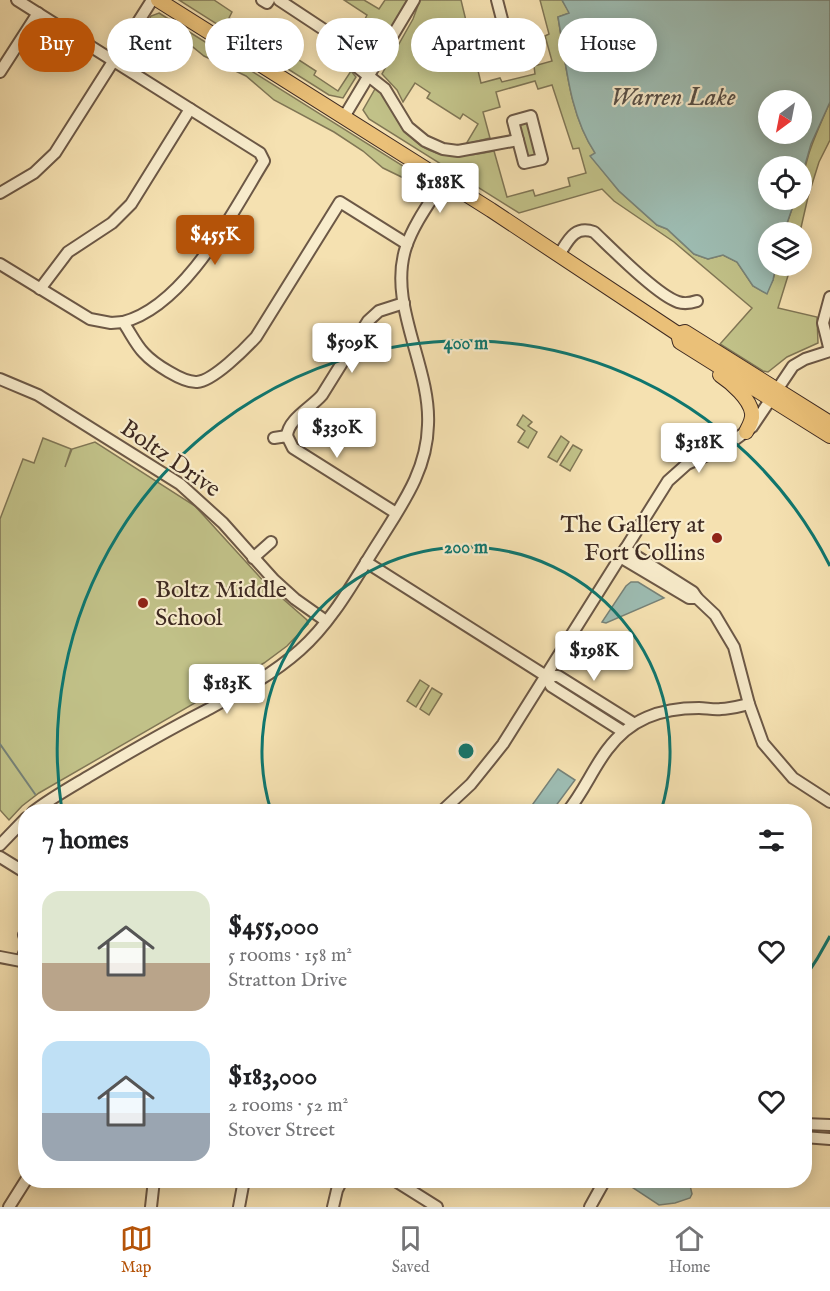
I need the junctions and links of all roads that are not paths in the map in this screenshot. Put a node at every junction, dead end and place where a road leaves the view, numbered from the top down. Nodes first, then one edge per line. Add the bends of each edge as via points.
1 (17, 0) edge
2 (152, 0) edge
3 (158, 0) edge
4 (262, 0) edge
5 (270, 0) edge
6 (279, 0) edge
7 (414, 0) edge
8 (497, 0) edge
9 (38, 13) junction
10 (141, 18) edge
11 (502, 18) edge
12 (107, 57) edge
13 (0, 72) edge
14 (107, 72) edge
15 (131, 72) edge
16 (369, 76) junction
17 (190, 109) junction
18 (344, 117) junction
19 (518, 140) dead end
20 (444, 180) junction
21 (0, 194) edge
22 (407, 244) junction
23 (559, 255) junction
24 (0, 264) edge
25 (40, 289) junction
26 (830, 297) edge
27 (697, 301) dead end
28 (404, 303) junction
29 (123, 322) junction
30 (680, 338) junction
31 (830, 351) edge
32 (0, 379) edge
33 (775, 395) junction
34 (830, 423) edge
35 (746, 432) junction
36 (287, 436) junction
37 (830, 436) edge
38 (274, 438) dead end
39 (396, 513) junction
40 (271, 542) dead end
41 (622, 553) junction
42 (253, 558) junction
43 (366, 562) junction
44 (326, 621) junction
45 (546, 676) junction
46 (749, 704) junction
47 (633, 723) junction
48 (622, 732) junction
49 (830, 802) edge
50 (46, 804) edge
51 (450, 804) edge
52 (573, 804) edge
53 (18, 826) edge
54 (0, 845) edge
55 (0, 857) edge
56 (18, 868) edge
57 (0, 957) edge
58 (18, 960) edge
59 (812, 1124) edge
60 (830, 1125) edge
61 (812, 1138) edge
62 (830, 1139) edge
63 (21, 1188) edge
64 (153, 1188) edge
65 (243, 1188) edge
66 (338, 1188) edge
67 (407, 1188) edge
68 (601, 1188) edge
69 (9, 1207) edge
70 (151, 1207) edge
71 (239, 1207) edge
72 (333, 1207) edge
73 (437, 1207) edge
74 (590, 1207) edge

1 - 9 street
2 - 10 street
3 - 18 main road
4 - 5 street
6 - 16 street via 321,27 352,63
7 - 16 street
8 - 11 street
9 - 12 street
9 - 13 street
14 - 21 street via 55,153 34,173
15 - 17 street
16 - 18 street
16 - 19 street via 392,98 408,127 432,145 458,151
17 - 25 street via 131,204 112,223 68,252
17 - 29 street via 260,153 264,162 192,272 151,309
18 - 20 main road
20 - 22 street
20 - 23 main road
22 - 28 street via 401,271
22 - 29 street via 340,202 256,337 203,381 183,380 153,361
23 - 27 street via 576,232 594,232 671,299
23 - 30 main road
24 - 25 street
25 - 29 street via 90,319
26 - 31 street via 823,323
28 - 36 street via 379,311 369,321 322,395 291,424
28 - 39 street via 423,378 428,424 422,467
30 - 33 main road
30 - 35 main road via 682,349 725,378 749,404 752,417
31 - 33 street via 798,362
32 - 42 street, Boltz Drive via 38,395 180,484 212,511
33 - 34 main road
33 - 35 street
33 - 37 main road
35 - 41 street via 674,475
36 - 38 street
36 - 39 street via 293,448
39 - 43 street
40 - 42 street
41 - 45 street
41 - 46 street via 693,592 715,615 730,637
42 - 44 street, Boltz Drive via 295,599
43 - 44 street
43 - 45 street
44 - 50 street via 302,648 272,672
45 - 47 street via 558,676
45 - 48 street via 551,686
45 - 51 street via 503,744
46 - 47 street via 721,710 670,711
46 - 49 street via 763,743 776,759 793,778
47 - 48 street
48 - 52 street
53 - 54 street
55 - 56 street
57 - 58 street
59 - 60 street
61 - 62 street
63 - 69 street
64 - 70 street
65 - 71 street
66 - 72 street
67 - 73 street
68 - 74 street

